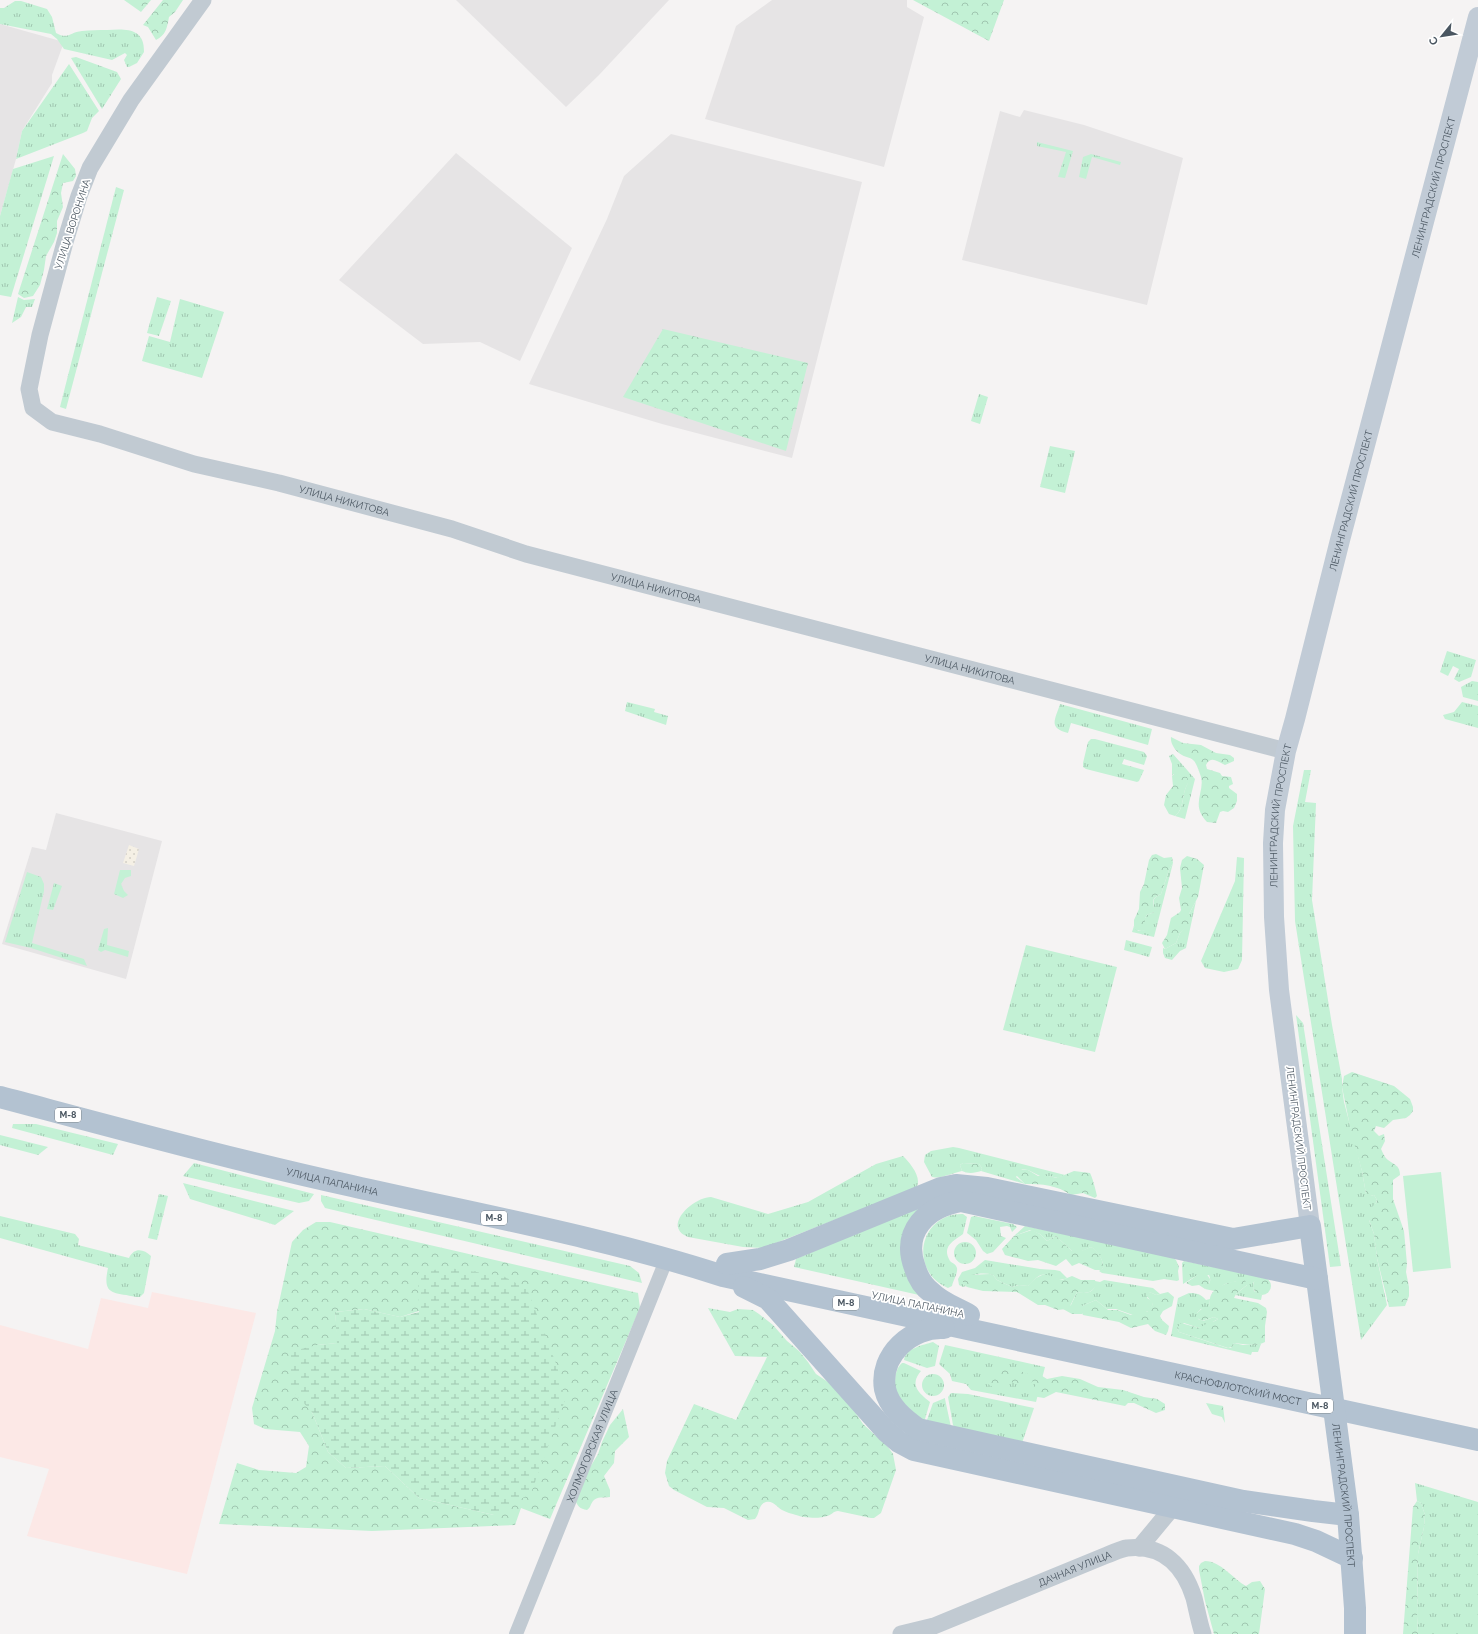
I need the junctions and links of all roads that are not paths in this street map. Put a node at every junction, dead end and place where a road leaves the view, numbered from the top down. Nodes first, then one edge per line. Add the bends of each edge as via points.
1 (203, 0) edge
2 (1478, 17) edge
3 (33, 408) joint
4 (1286, 751) junction
5 (0, 1097) edge
6 (1310, 1226) junction
7 (667, 1258) junction
8 (725, 1270) junction
9 (1317, 1279) junction
10 (969, 1322) junction
11 (1164, 1365) junction
12 (1478, 1426) edge
13 (1478, 1440) edge
14 (1173, 1506) junction
15 (1348, 1515) junction
16 (1139, 1548) junction
17 (1352, 1558) junction
18 (516, 1634) edge
19 (901, 1634) edge
20 (1203, 1634) edge
21 (1355, 1634) edge

1 - 3 street, УЛИЦА ВОРОНИНА via 130,100 90,168 67,236 40,335 29,389
2 - 4 main road, ЛЕНИНГРАДСКИЙ ПРОСПЕКТ
3 - 4 street, УЛИЦА НИКИТОВА via 52,422 100,434 194,464 279,483 452,530 526,554
4 - 6 main road, ЛЕНИНГРАДСКИЙ ПРОСПЕКТ via 1274,817 1274,917 1279,990
5 - 7 main road, УЛИЦА ПАПАНИНА / М-8 via 320,1179
6 - 8 main road via 1233,1239 987,1188 956,1185 931,1191 790,1250
6 - 9 main road, ЛЕНИНГРАДСКИЙ ПРОСПЕКТ
7 - 8 main road, УЛИЦА ПАПАНИНА / М-8
7 - 18 street, ХОЛМОГОРСКАЯ УЛИЦА
8 - 10 main road, УЛИЦА ПАПАНИНА / М-8
8 - 14 main road via 768,1299 886,1431 914,1450
9 - 10 main road via 962,1201 944,1206 925,1217 914,1232 911,1251 917,1274 927,1288
9 - 15 main road, ЛЕНИНГРАДСКИЙ ПРОСПЕКТ
10 - 11 main road, УЛИЦА ПАПАНИНА / М-8
10 - 15 main road via 936,1327 914,1334 901,1344 888,1361 886,1390 898,1412 918,1429 1243,1500
11 - 12 main road, КРАСНОФЛОТСКИЙ МОСТ / М-8
11 - 13 main road, КРАСНОФЛОТСКИЙ МОСТ / М-8
14 - 16 street
14 - 17 main road via 1295,1534
15 - 17 main road, ЛЕНИНГРАДСКИЙ ПРОСПЕКТ
16 - 19 street, ДАЧНАЯ УЛИЦА via 1126,1548 1106,1555 934,1626
16 - 20 street, ДАЧНАЯ УЛИЦА via 1162,1553 1175,1563 1191,1591
17 - 21 main road, ЛЕНИНГРАДСКИЙ ПРОСПЕКТ

